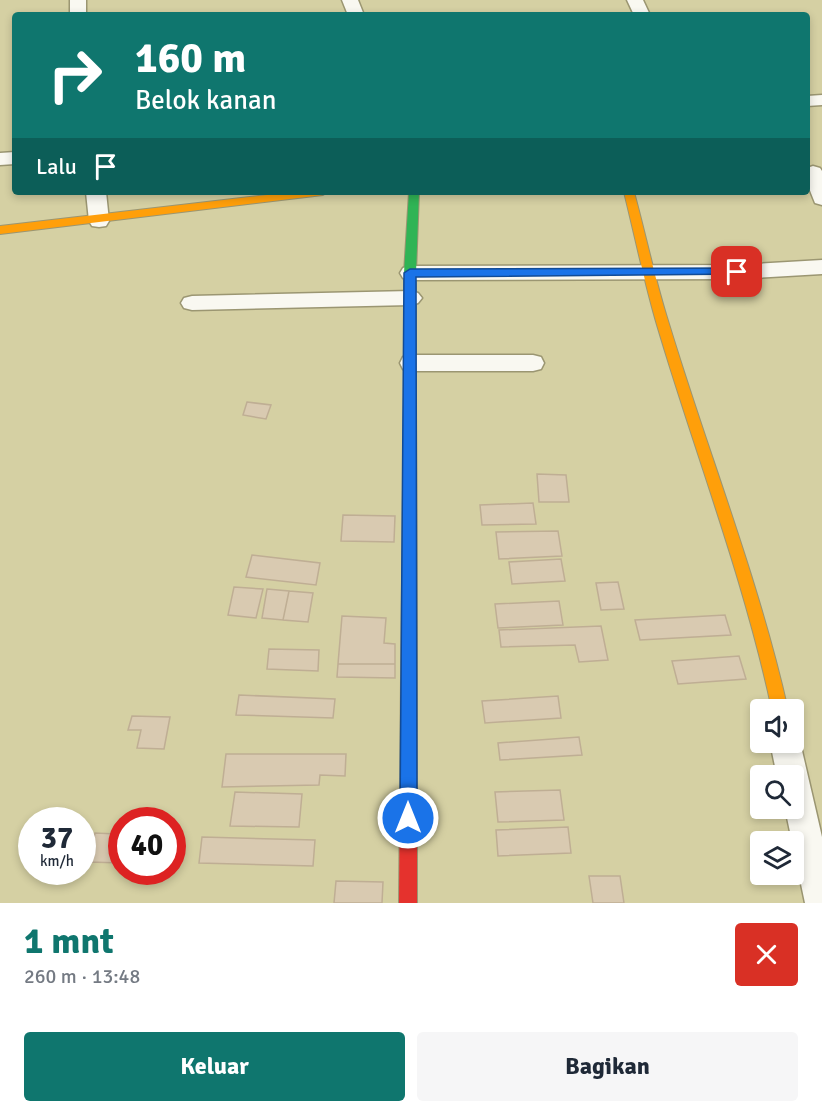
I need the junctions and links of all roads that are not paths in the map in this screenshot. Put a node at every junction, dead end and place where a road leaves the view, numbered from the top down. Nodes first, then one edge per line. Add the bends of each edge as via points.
1 (814, 172) edge
2 (96, 195) edge
3 (296, 195) edge
4 (414, 195) edge
5 (630, 195) edge
6 (822, 199) edge
7 (99, 221) junction
8 (0, 230) edge
9 (822, 267) edge
10 (410, 273) junction
11 (650, 273) junction
12 (411, 298) junction
13 (192, 303) dead end
14 (411, 363) junction
15 (533, 363) dead end
16 (778, 699) edge
17 (802, 819) edge
18 (408, 903) edge
19 (821, 903) edge

1 - 6 street
2 - 7 street
3 - 7 street
4 - 10 street
5 - 11 street
7 - 8 street
9 - 11 street
10 - 11 street
10 - 12 street
11 - 16 street via 667,340 740,550
12 - 13 street
12 - 14 street
14 - 15 street
14 - 18 street
17 - 19 street

